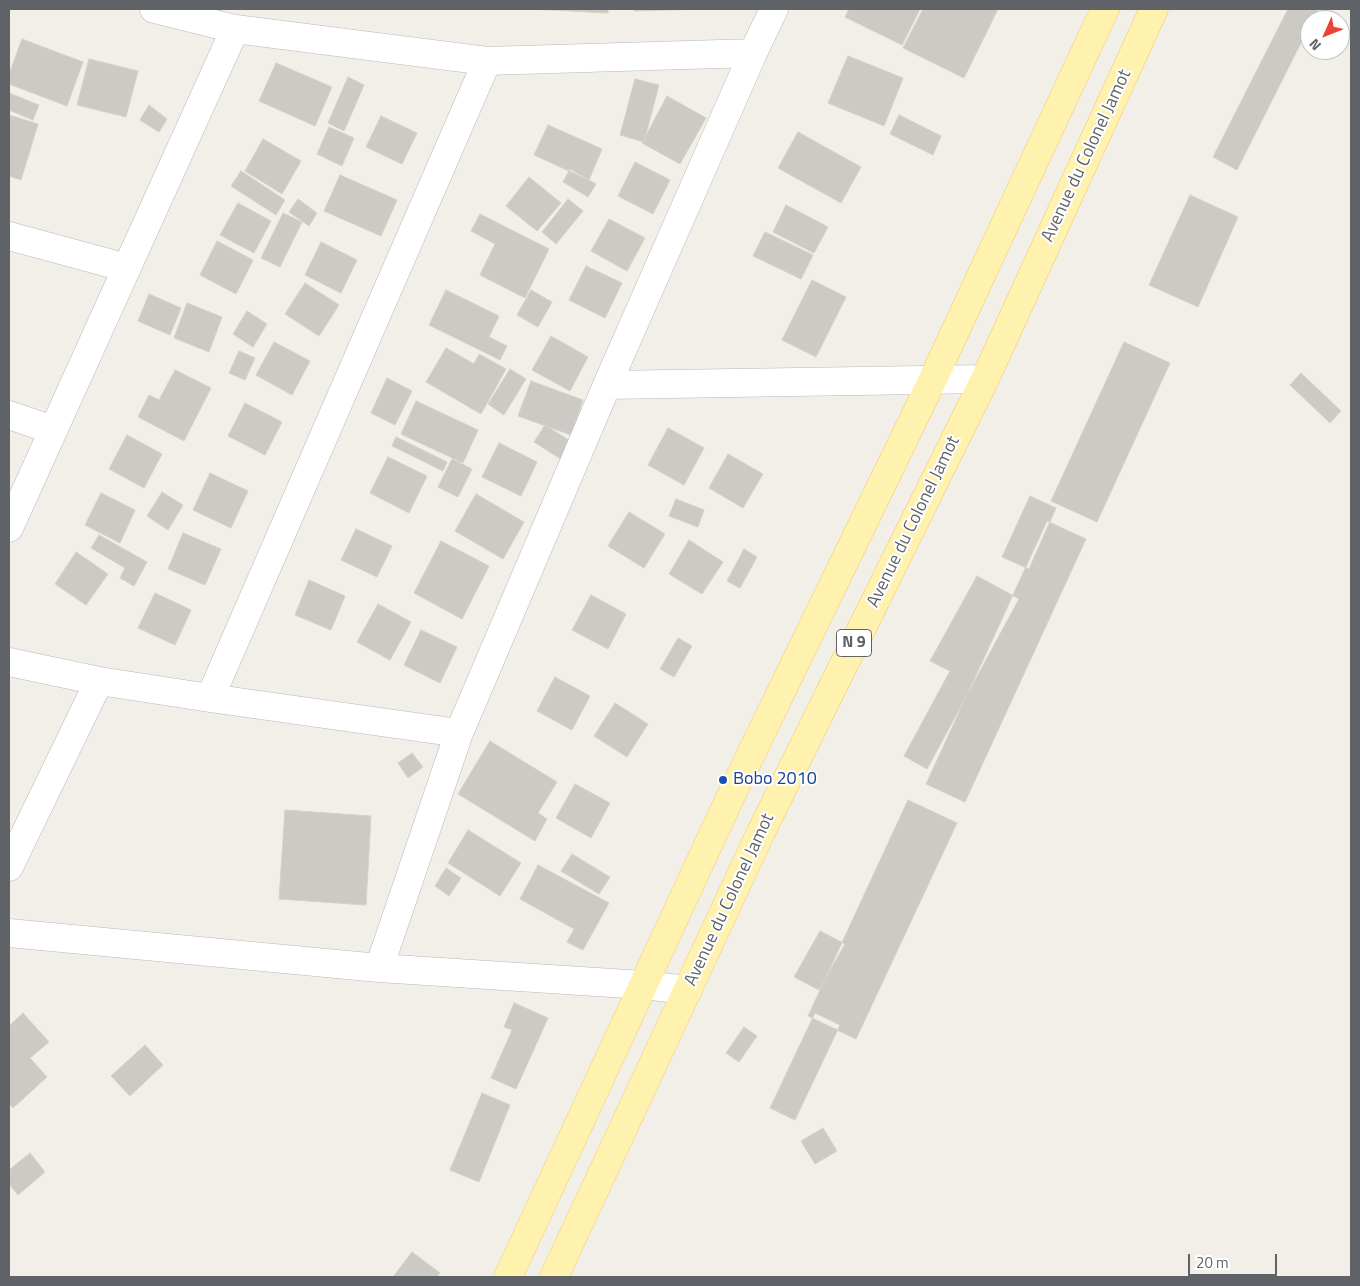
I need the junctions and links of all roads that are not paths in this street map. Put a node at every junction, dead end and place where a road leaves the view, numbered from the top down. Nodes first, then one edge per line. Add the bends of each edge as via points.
1 (154, 9) edge
2 (774, 9) edge
3 (1105, 9) edge
4 (1154, 9) edge
5 (235, 29) junction
6 (753, 53) junction
7 (487, 61) junction
8 (9, 236) edge
9 (127, 268) junction
10 (984, 378) junction
11 (933, 379) junction
12 (607, 385) junction
13 (9, 415) edge
14 (53, 430) junction
15 (9, 528) edge
16 (9, 662) edge
17 (99, 680) junction
18 (210, 698) junction
19 (459, 733) junction
20 (9, 867) edge
21 (9, 933) edge
22 (380, 968) junction
23 (643, 985) junction
24 (688, 990) junction
25 (508, 1277) edge
26 (554, 1277) edge

1 - 5 street
2 - 6 street
3 - 11 main road, N 9
4 - 10 main road, Avenue du Colonel Jamot / N 9
5 - 7 street
5 - 9 street
6 - 7 street
6 - 12 street
7 - 18 street
8 - 9 street
9 - 14 street
10 - 11 street
10 - 24 main road, Avenue du Colonel Jamot / N 9
11 - 12 street
11 - 23 main road, N 9
12 - 19 street
13 - 14 street
14 - 15 street
16 - 17 street
17 - 18 street
17 - 20 street
18 - 19 street
19 - 22 street
21 - 22 street
22 - 23 street
23 - 24 street
23 - 25 main road, N 9
24 - 26 main road, Avenue du Colonel Jamot / N 9

